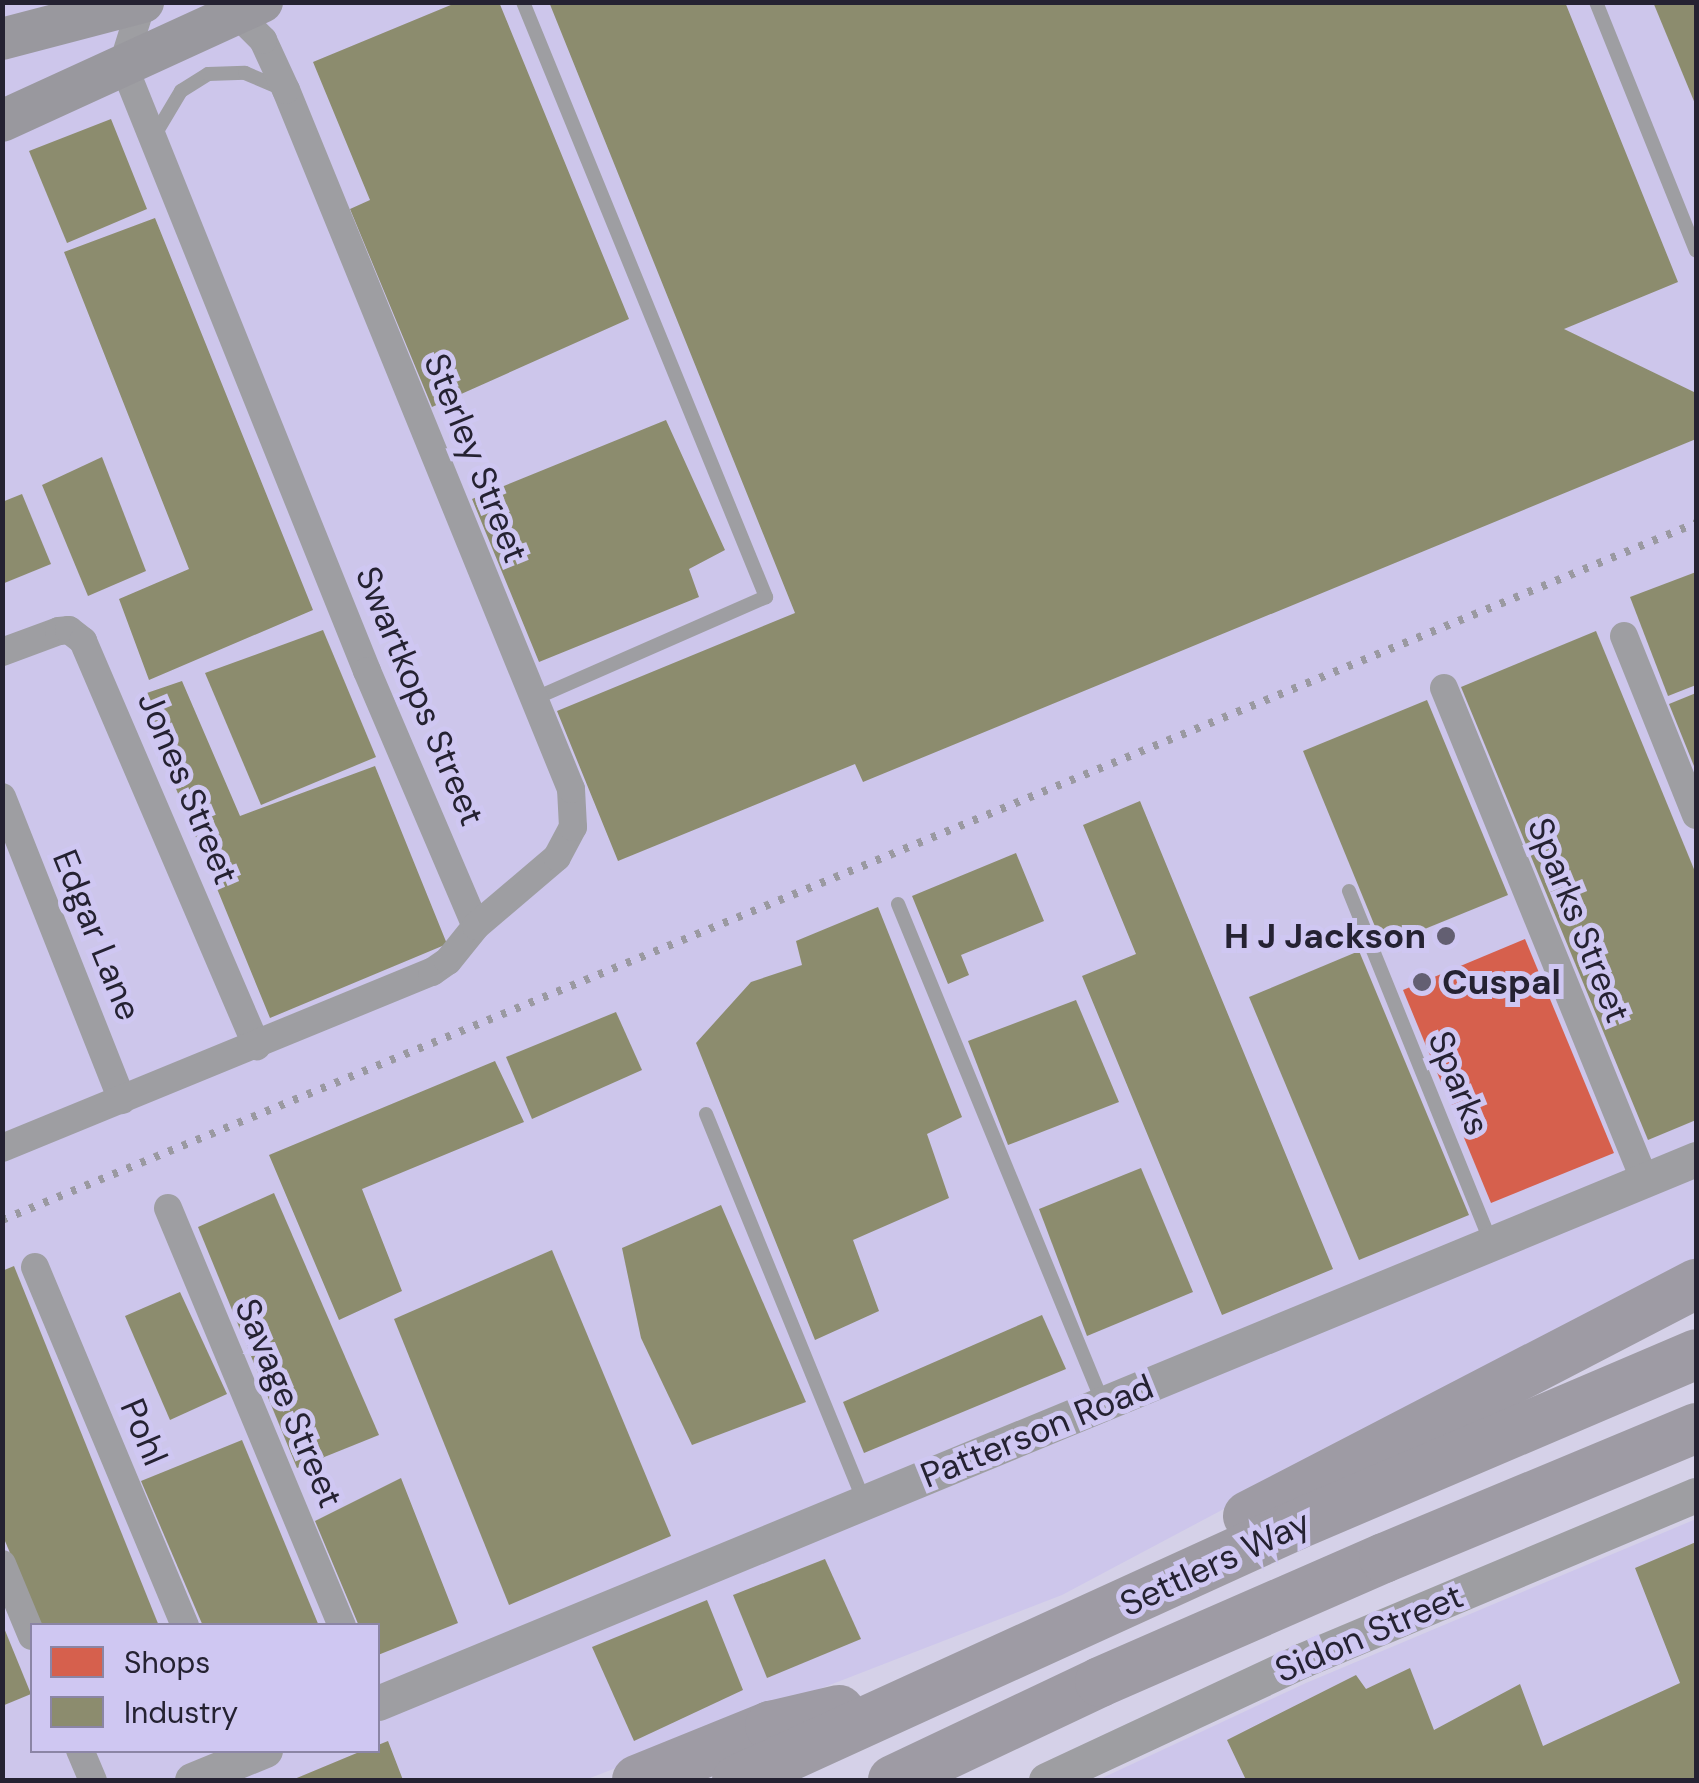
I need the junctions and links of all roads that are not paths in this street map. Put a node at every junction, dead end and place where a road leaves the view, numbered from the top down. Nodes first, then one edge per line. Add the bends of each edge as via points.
1 (523, 2) edge
2 (1596, 2) edge
3 (142, 3) edge
4 (242, 6) edge
5 (2, 38) edge
6 (123, 64) junction
7 (286, 90) junction
8 (2, 121) edge
9 (153, 138) junction
10 (1696, 252) edge
11 (1624, 636) dead end
12 (2, 652) edge
13 (1444, 688) dead end
14 (534, 699) junction
15 (2, 797) edge
16 (1696, 815) edge
17 (1349, 890) dead end
18 (898, 904) dead end
19 (476, 926) junction
20 (257, 1046) junction
21 (122, 1100) junction
22 (706, 1114) dead end
23 (2, 1148) edge
24 (1696, 1159) edge
25 (1645, 1181) junction
26 (168, 1208) dead end
27 (1491, 1243) junction
28 (35, 1267) dead end
29 (1696, 1284) edge
30 (1696, 1354) edge
31 (1103, 1404) junction
32 (1696, 1428) edge
33 (1696, 1495) edge
34 (864, 1502) junction
35 (2, 1564) edge
36 (183, 1623) edge
37 (341, 1623) edge
38 (30, 1631) edge
39 (1016, 1656) junction
40 (922, 1694) junction
41 (380, 1702) edge
42 (81, 1753) edge
43 (247, 1754) edge
44 (93, 1780) edge
45 (192, 1780) edge
46 (637, 1780) edge
47 (737, 1780) edge
48 (892, 1780) edge
49 (1046, 1780) edge

1 - 14 lane via 766,597
2 - 10 lane
3 - 5 main road
3 - 6 street
4 - 6 main road
4 - 7 street, Sterley Street
6 - 8 main road
6 - 9 street, Swartkops Street
7 - 9 lane via 245,73 208,74 181,92
7 - 14 street, Sterley Street
9 - 19 street, Swartkops Street
11 - 16 street
12 - 20 street, Jones Street via 59,631 83,641
13 - 25 street, Sparks Street
14 - 19 street, Sterley Street via 571,790 570,839
15 - 21 street, Edgar Lane
17 - 27 lane, Sparks
18 - 31 lane
19 - 20 street via 432,972
20 - 21 street
21 - 23 street
22 - 34 lane
24 - 25 street, Patterson Road
25 - 27 street, Patterson Road
26 - 37 street, Savage Street
27 - 31 street, Patterson Road
28 - 36 street, Pohl
29 - 39 highway via 1231,1526 1058,1607
30 - 39 highway, Settlers Way via 1296,1525
31 - 34 street, Patterson Road
32 - 48 highway, Settlers Way via 1366,1565
33 - 49 street, Sidon Street via 1302,1660
34 - 41 street, Patterson Road
35 - 38 street
39 - 40 highway, Settlers Way
40 - 46 highway via 802,1715
40 - 47 highway, Settlers Way
42 - 44 street
43 - 45 street

